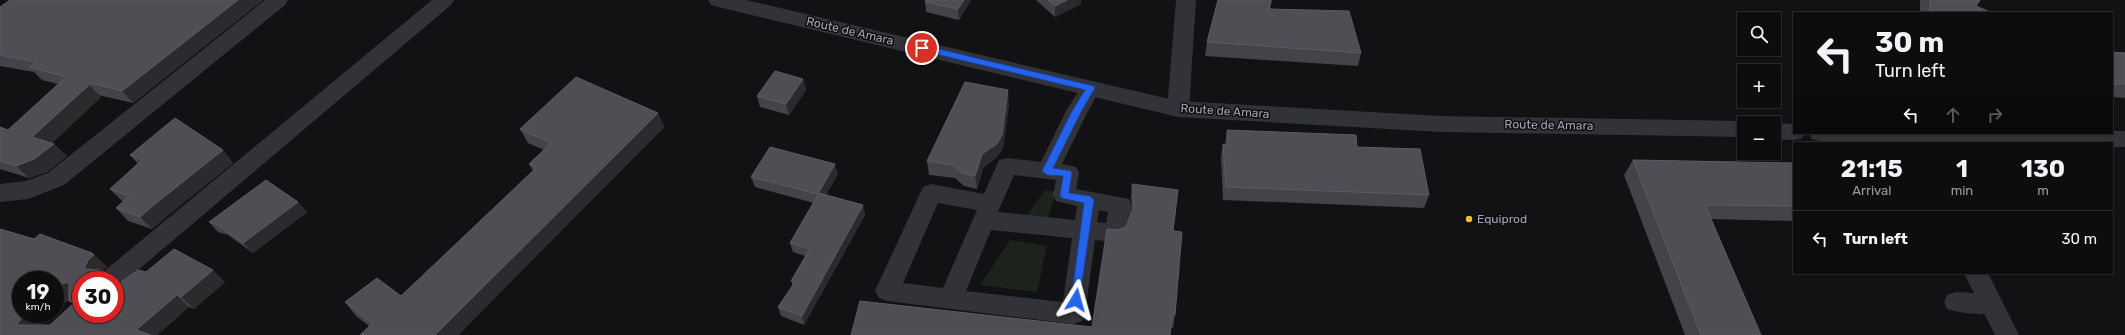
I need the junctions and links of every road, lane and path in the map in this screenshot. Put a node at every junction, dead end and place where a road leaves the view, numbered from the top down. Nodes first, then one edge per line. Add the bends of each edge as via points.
1 (278, 0) edge
2 (444, 0) edge
3 (718, 0) edge
4 (1186, 0) edge
5 (1091, 88) junction
6 (1178, 109) junction
7 (1737, 129) edge
8 (1781, 131) edge
9 (1793, 132) edge
10 (1833, 134) edge
11 (2125, 139) edge
12 (1909, 140) edge
13 (1047, 171) junction
14 (0, 193) edge
15 (1090, 200) junction
16 (987, 212) junction
17 (1086, 230) junction
18 (121, 271) edge
19 (1976, 274) edge
20 (950, 299) junction
21 (1956, 302) dead end
22 (1991, 304) junction
23 (2007, 335) edge

1 - 14 street via 56,179 28,190
2 - 18 street
3 - 5 street, Route de Amara
4 - 6 street
5 - 6 street, Route de Amara
5 - 13 street
6 - 7 street, Route de Amara via 1441,124
8 - 9 street
10 - 12 street
11 - 12 street
13 - 15 street via 1068,173 1064,195
13 - 16 street via 1007,166
15 - 17 street
15 - 17 street via 1121,205 1116,233
16 - 17 street
16 - 20 street
16 - 20 street via 931,193 887,291
17 - 20 street via 1074,314
19 - 22 street
21 - 22 street
22 - 23 street

